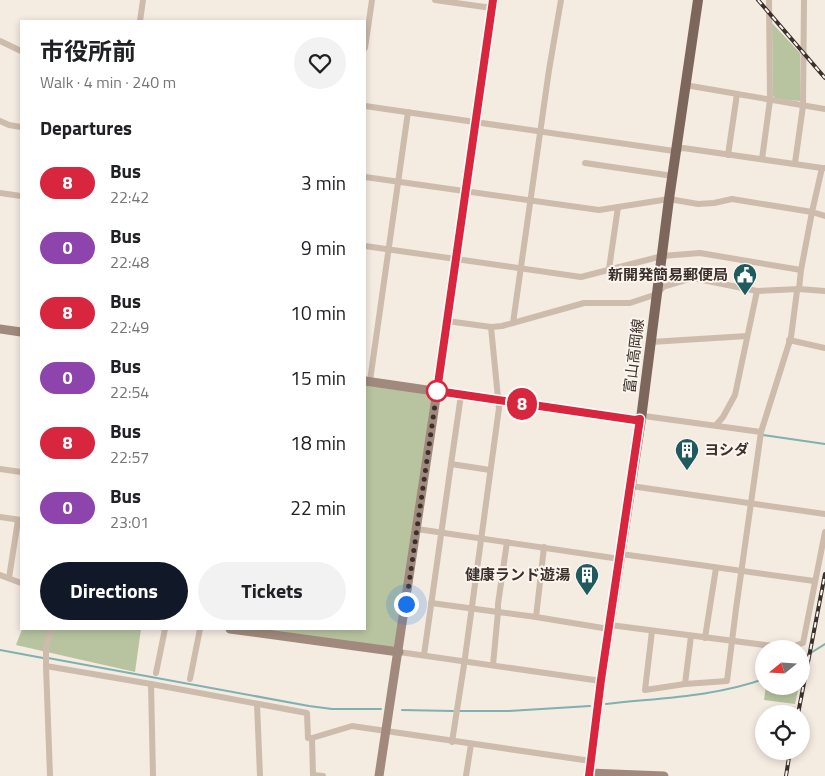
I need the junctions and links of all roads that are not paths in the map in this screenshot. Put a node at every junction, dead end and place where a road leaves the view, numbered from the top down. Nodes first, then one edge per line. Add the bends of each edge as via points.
1 (143, 0) edge
2 (372, 0) edge
3 (435, 0) edge
4 (561, 0) edge
5 (698, 0) edge
6 (769, 0) edge
7 (804, 0) edge
8 (492, 4) edge
9 (140, 20) edge
10 (0, 41) edge
11 (366, 41) edge
12 (20, 51) edge
13 (685, 85) junction
14 (737, 94) junction
15 (770, 100) junction
16 (366, 106) edge
17 (804, 106) junction
18 (825, 109) edge
19 (408, 112) junction
20 (0, 121) edge
21 (476, 121) junction
22 (20, 127) edge
23 (540, 131) junction
24 (677, 150) junction
25 (728, 155) junction
26 (762, 159) junction
27 (585, 163) dead end
28 (795, 164) junction
29 (824, 168) edge
30 (673, 176) junction
31 (366, 177) edge
32 (398, 182) junction
33 (466, 191) junction
34 (0, 193) edge
35 (20, 196) edge
36 (669, 200) junction
37 (530, 201) junction
38 (618, 207) junction
39 (812, 212) junction
40 (825, 216) edge
41 (366, 246) edge
42 (389, 249) junction
43 (662, 256) junction
44 (456, 259) junction
45 (521, 269) junction
46 (609, 269) junction
47 (801, 270) junction
48 (799, 288) junction
49 (757, 291) junction
50 (825, 291) edge
51 (657, 294) junction
52 (447, 321) junction
53 (513, 324) junction
54 (491, 327) junction
55 (0, 329) edge
56 (20, 332) edge
57 (747, 336) junction
58 (789, 340) junction
59 (651, 342) junction
60 (825, 348) edge
61 (368, 381) edge
62 (437, 391) junction
63 (461, 395) junction
64 (499, 400) junction
65 (640, 419) junction
66 (716, 425) junction
67 (761, 432) junction
68 (451, 464) junction
69 (0, 469) edge
70 (490, 470) junction
71 (20, 472) edge
72 (631, 486) junction
73 (751, 502) junction
74 (825, 514) edge
75 (0, 517) edge
76 (20, 520) edge
77 (417, 529) junction
78 (825, 532) edge
79 (441, 533) junction
80 (481, 539) junction
81 (507, 542) junction
82 (544, 546) junction
83 (621, 556) junction
84 (716, 568) junction
85 (741, 571) junction
86 (0, 575) edge
87 (8, 578) junction
88 (814, 581) junction
89 (20, 583) edge
90 (431, 603) junction
91 (471, 608) junction
92 (498, 612) junction
93 (536, 617) junction
94 (609, 627) junction
95 (51, 630) edge
96 (165, 630) edge
97 (200, 630) edge
98 (237, 630) edge
99 (652, 631) junction
100 (691, 636) junction
101 (705, 638) junction
102 (731, 642) junction
103 (399, 652) junction
104 (424, 655) junction
105 (464, 660) junction
106 (493, 665) junction
107 (46, 666) junction
108 (156, 673) dead end
109 (190, 679) dead end
110 (601, 680) junction
111 (151, 684) junction
112 (685, 684) junction
113 (257, 704) junction
114 (387, 732) junction
115 (308, 738) dead end
116 (452, 742) junction
117 (471, 744) junction
118 (591, 761) junction
119 (589, 774) edge
120 (313, 775) edge
121 (50, 776) edge
122 (153, 776) edge
123 (260, 776) edge
124 (323, 776) edge
125 (380, 776) edge
126 (466, 776) edge
127 (646, 776) edge
128 (664, 776) edge

1 - 9 street
2 - 11 street
3 - 8 street
4 - 23 street
5 - 13 main road, 富山高岡線
6 - 15 street
7 - 17 street
8 - 21 street
10 - 12 street
13 - 14 street
13 - 24 main road, 富山高岡線
14 - 15 street
14 - 25 street
15 - 17 street
15 - 26 street
16 - 19 street
17 - 18 street
17 - 28 street
19 - 21 street
19 - 32 street
20 - 22 street
21 - 23 street
21 - 33 street
23 - 24 street
23 - 37 street
24 - 25 street via 683,148
24 - 30 main road, 富山高岡線
25 - 26 street
26 - 28 street
27 - 30 street
28 - 29 street
29 - 39 street
30 - 36 main road, 富山高岡線
31 - 32 street
32 - 33 street
32 - 42 street
33 - 37 street
33 - 44 street
34 - 35 street
36 - 38 street
36 - 39 street via 698,204 732,199
36 - 43 main road, 富山高岡線
37 - 38 street via 599,210
37 - 45 street
38 - 46 street
39 - 40 street
39 - 47 street
41 - 42 street
42 - 44 street
42 - 61 street
43 - 46 street
43 - 47 street via 700,253
43 - 51 main road, 富山高岡線
44 - 45 street
44 - 52 street
45 - 46 street via 581,277
45 - 53 street
47 - 48 street
48 - 49 street
48 - 50 street
48 - 58 street
49 - 51 street via 693,278 663,287
49 - 57 street
51 - 53 street via 630,303 584,303
51 - 59 main road, 富山高岡線
52 - 54 street
52 - 62 street
53 - 54 street
54 - 64 street
55 - 56 street
57 - 59 street
57 - 66 street via 735,395
58 - 60 street
58 - 67 street
59 - 65 main road, 富山高岡線
61 - 62 street
62 - 63 street
62 - 77 street
63 - 64 street
63 - 68 street
64 - 65 street
64 - 70 street
65 - 66 street via 644,416
65 - 72 main road, 富山高岡線
66 - 67 street
67 - 73 street
68 - 70 street
68 - 79 street
69 - 71 street
70 - 80 street
72 - 73 street
72 - 83 main road, 富山高岡線
73 - 74 street
73 - 85 street
75 - 76 street
76 - 87 street
77 - 79 street
77 - 103 street
78 - 88 street
79 - 80 street
79 - 90 street
80 - 81 street
80 - 91 street
81 - 82 street
81 - 92 street
82 - 83 street
82 - 93 street
83 - 84 street
83 - 94 main road, 富山高岡線
84 - 85 street
84 - 101 street
85 - 88 street
85 - 102 street
86 - 87 street
87 - 89 street
88 - 102 street via 803,643 788,648
90 - 91 street
90 - 104 street
91 - 92 street
91 - 105 street
92 - 93 street
92 - 106 street
93 - 94 street
94 - 99 street
94 - 110 main road, 富山高岡線
95 - 107 street
96 - 108 street
97 - 109 street
98 - 103 street
99 - 100 street
99 - 112 street via 645,690
100 - 101 street
100 - 112 street
101 - 102 street
102 - 112 street via 727,681
103 - 104 street
103 - 114 street
104 - 105 street
105 - 106 street
105 - 116 street
106 - 110 street
107 - 111 street
107 - 121 street
110 - 118 main road, 富山高岡線
111 - 113 street
111 - 122 street
113 - 115 street via 308,713
113 - 123 street
114 - 116 street
114 - 120 street via 352,726 312,738
114 - 125 street
116 - 117 street
117 - 118 street
117 - 126 street
118 - 119 main road, 富山高岡線
119 - 127 street
120 - 124 street
127 - 128 street

